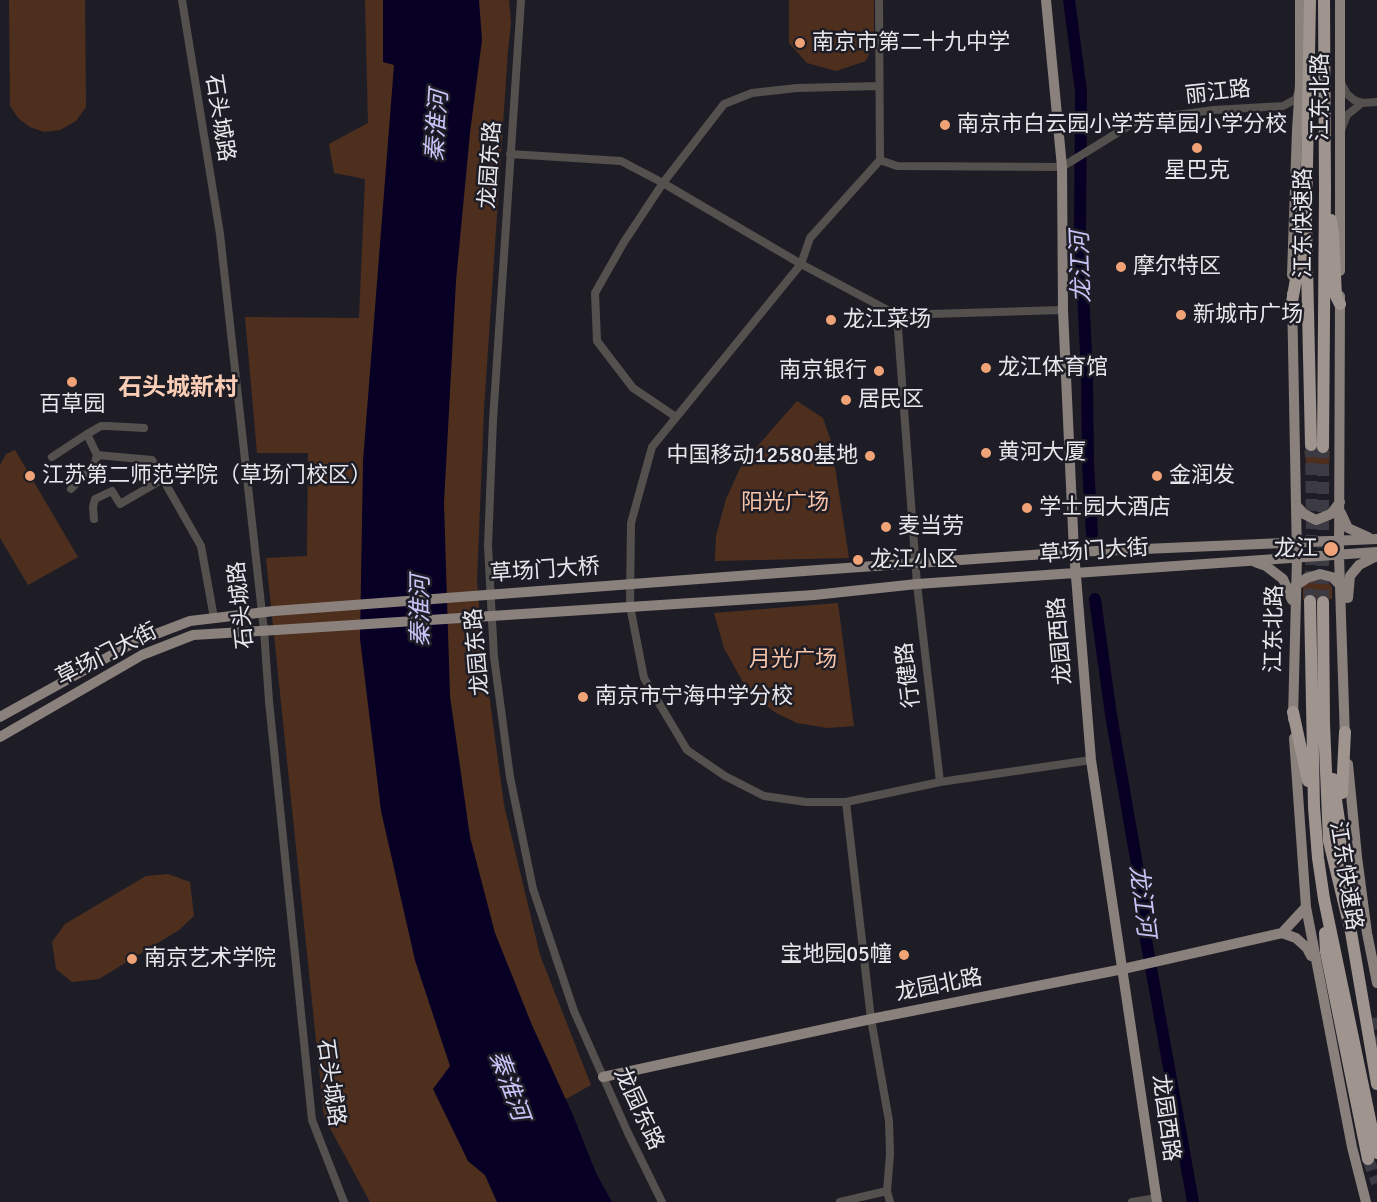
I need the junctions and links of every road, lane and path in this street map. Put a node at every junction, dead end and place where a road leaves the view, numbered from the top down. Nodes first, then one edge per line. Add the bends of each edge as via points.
1 (182, 0) edge
2 (879, 0) edge
3 (1046, 0) edge
4 (1299, 0) edge
5 (1310, 0) edge
6 (1324, 0) edge
7 (1340, 0) edge
8 (520, 2) edge
9 (1341, 83) junction
10 (1300, 84) junction
11 (879, 86) junction
12 (1377, 102) edge
13 (1362, 103) junction
14 (1283, 106) junction
15 (1297, 130) junction
16 (1341, 130) junction
17 (510, 154) junction
18 (880, 160) junction
19 (1062, 167) junction
20 (663, 183) junction
21 (1325, 190) junction
22 (1306, 222) junction
23 (801, 264) junction
24 (1292, 302) junction
25 (1340, 304) junction
26 (1063, 310) junction
27 (897, 315) junction
28 (676, 417) junction
29 (144, 428) dead end
30 (87, 434) junction
31 (97, 455) junction
32 (52, 458) dead end
33 (163, 479) junction
34 (71, 489) dead end
35 (1296, 505) junction
36 (1339, 506) junction
37 (94, 519) dead end
38 (1296, 523) junction
39 (1377, 538) edge
40 (1339, 540) junction
41 (1296, 543) junction
42 (1274, 544) junction
43 (1074, 552) junction
44 (1377, 554) edge
45 (1339, 556) junction
46 (1297, 557) junction
47 (1252, 560) junction
48 (915, 564) junction
49 (818, 570) joint
50 (1075, 573) junction
51 (917, 584) junction
52 (1296, 586) junction
53 (1341, 586) junction
54 (814, 595) joint
55 (1310, 601) tunnel mouth
56 (1323, 602) tunnel mouth
57 (274, 611) joint
58 (1296, 611) junction
59 (262, 612) junction
60 (214, 618) junction
61 (270, 631) junction
62 (1341, 632) junction
63 (1293, 712) junction
64 (0, 717) edge
65 (1324, 724) junction
66 (1345, 732) junction
67 (0, 737) edge
68 (1091, 760) junction
69 (940, 782) junction
70 (846, 802) junction
71 (1314, 807) junction
72 (1347, 861) junction
73 (1306, 908) junction
74 (1282, 933) junction
75 (1317, 966) junction
76 (1123, 969) junction
77 (1377, 983) edge
78 (1370, 1009) dead end
79 (871, 1019) junction
80 (603, 1077) junction
81 (1377, 1084) edge
82 (1372, 1156) tunnel mouth
83 (887, 1191) junction
84 (1157, 1200) edge
85 (344, 1202) edge
86 (662, 1202) edge
87 (840, 1202) edge
88 (890, 1202) edge
89 (1132, 1202) edge
90 (1366, 1202) edge

1 - 59 street, 石头城路 via 220,234
2 - 11 street
3 - 19 main road, 龙园西路
4 - 10 main road, 江东北路
5 - 22 highway, 江东快速路
6 - 21 highway, 江东快速路
7 - 9 main road, 江东北路
8 - 17 street, 龙园东路
9 - 13 street via 1347,94
9 - 16 main road, 江东北路
10 - 14 street, 丽江路 via 1296,99
10 - 15 main road, 江东北路
11 - 18 street
11 - 20 street via 752,93 724,104
12 - 13 street
13 - 16 street via 1347,115
14 - 15 street, 丽江路 via 1296,116
14 - 19 street, 丽江路 via 1138,120
15 - 24 main road, 江东北路
16 - 25 main road, 江东北路
17 - 20 street via 621,160
17 - 80 street, 龙园东路 via 488,546 494,657 510,777 533,889 574,1011
18 - 19 street via 897,166
18 - 23 street via 810,238
19 - 26 main road, 龙园西路
20 - 23 street
20 - 28 street via 595,293 597,341 633,388
21 - 22 highway, 江东快速路 via 1317,446
21 - 25 highway
22 - 24 highway
23 - 27 street
23 - 28 street
24 - 35 main road, 江东北路
25 - 36 main road, 江东北路
26 - 27 street
26 - 43 main road, 龙园西路
27 - 48 street, 行健路
28 - 70 street via 652,447 631,523 630,606 645,678 687,750 724,776 764,796
29 - 30 street via 101,426
30 - 31 street
30 - 32 street
31 - 33 street via 152,460
31 - 34 street via 94,466
33 - 37 street via 120,504 112,490 95,499
33 - 60 street via 201,546
35 - 36 main road via 1316,520
35 - 38 main road, 江东北路
36 - 39 main road via 1348,528
36 - 40 main road, 江东北路
38 - 41 main road, 江东北路
38 - 42 main road
39 - 40 main road, 草场门大街
40 - 41 main road, 草场门大街
40 - 45 main road, 江东北路
41 - 42 main road, 草场门大街
41 - 46 main road, 江东北路
42 - 43 main road, 草场门大街
43 - 48 main road, 草场门大街
43 - 50 main road, 龙园西路
44 - 45 main road, 草场门大街
44 - 62 main road via 1350,576 1348,621
45 - 46 main road, 草场门大街
45 - 53 main road, 江东北路
46 - 47 main road, 草场门大街
46 - 52 main road, 江东北路
47 - 50 main road, 草场门大街
47 - 58 main road via 1283,579
48 - 49 main road, 草场门大街
48 - 51 street, 行健路
49 - 57 main road, 草场门大桥, bridge
50 - 51 main road, 草场门大街
50 - 68 main road, 龙园西路
51 - 54 main road, 草场门大街
51 - 69 street, 行健路
52 - 53 main road via 1320,573
52 - 58 main road, 江东北路
53 - 62 main road, 江东北路
54 - 61 main road, 草场门大桥, bridge
55 - 71 highway, 江东快速路
56 - 65 highway, 江东快速路
57 - 59 main road, 草场门大街
58 - 63 main road, 江东北路
59 - 60 main road, 草场门大街
59 - 61 street, 石头城路
60 - 64 main road, 草场门大街 via 190,621 135,642
61 - 67 main road, 草场门大街 via 193,635 142,655
61 - 85 street, 石头城路 via 268,701 312,1120
62 - 66 main road, 江东北路
63 - 71 highway
63 - 73 main road, 江东北路
65 - 72 highway
65 - 81 highway, 江东快速路 via 1329,841 1351,932
66 - 72 highway via 1341,778
66 - 77 main road, 江东北路 via 1358,868
68 - 69 street
68 - 76 main road, 龙园西路
69 - 70 street
70 - 79 street
71 - 82 highway, 江东快速路 via 1324,899
72 - 78 highway
73 - 74 main road
73 - 75 main road, 江东北路
74 - 75 main road via 1307,948
74 - 76 main road, 龙园北路
75 - 90 main road, 江东北路
76 - 79 main road, 龙园北路
76 - 84 main road, 龙园西路
79 - 80 main road, 龙园北路
79 - 83 street via 889,1120
80 - 86 street, 龙园东路
83 - 87 street
83 - 88 street
84 - 89 street

